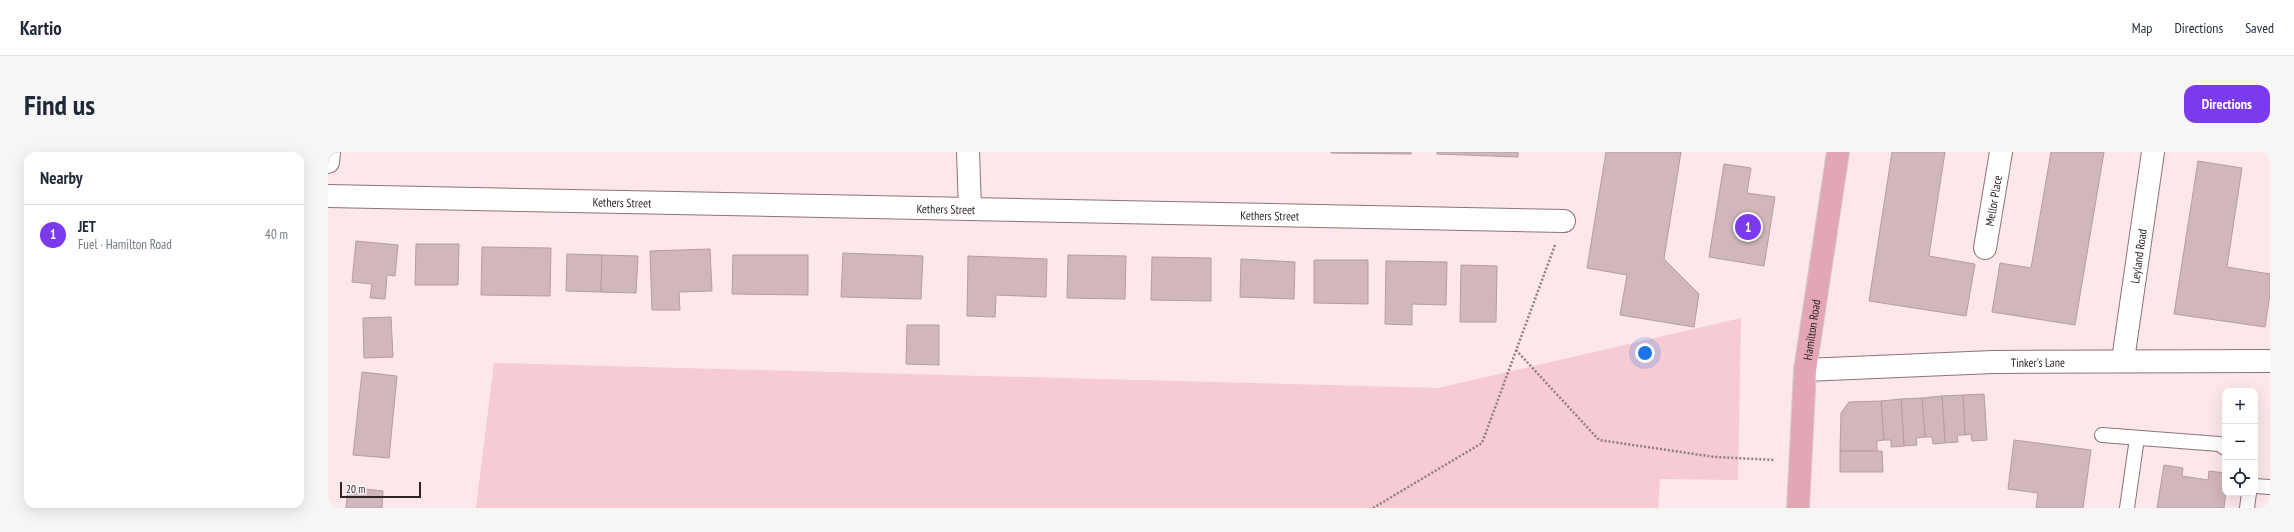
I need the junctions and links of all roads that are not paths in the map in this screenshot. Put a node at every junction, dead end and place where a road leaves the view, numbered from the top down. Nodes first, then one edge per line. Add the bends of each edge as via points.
1 (329, 152) edge
2 (968, 152) edge
3 (1838, 152) edge
4 (2001, 152) edge
5 (2153, 152) edge
6 (328, 162) edge
7 (328, 196) edge
8 (970, 209) junction
9 (1564, 221) road end
10 (1985, 248) dead end
11 (2123, 360) junction
12 (2270, 361) edge
13 (1805, 370) junction
14 (2102, 434) dead end
15 (2137, 438) junction
16 (2222, 446) edge
17 (2258, 486) edge
18 (2270, 487) edge
19 (2249, 496) edge
20 (1798, 508) edge
21 (2127, 508) edge
22 (2247, 508) edge

1 - 6 street
2 - 8 street
3 - 13 main road, Hamilton Road
4 - 10 street, Mellor Place
5 - 11 street, Leyland Road
7 - 8 street, Kethers Street
8 - 9 street, Kethers Street
11 - 12 street, Tinker's Lane
11 - 13 street, Tinker's Lane via 1993,362
13 - 20 main road, Hamilton Road
14 - 15 lane
15 - 16 lane
15 - 21 lane
17 - 18 lane
19 - 22 lane

